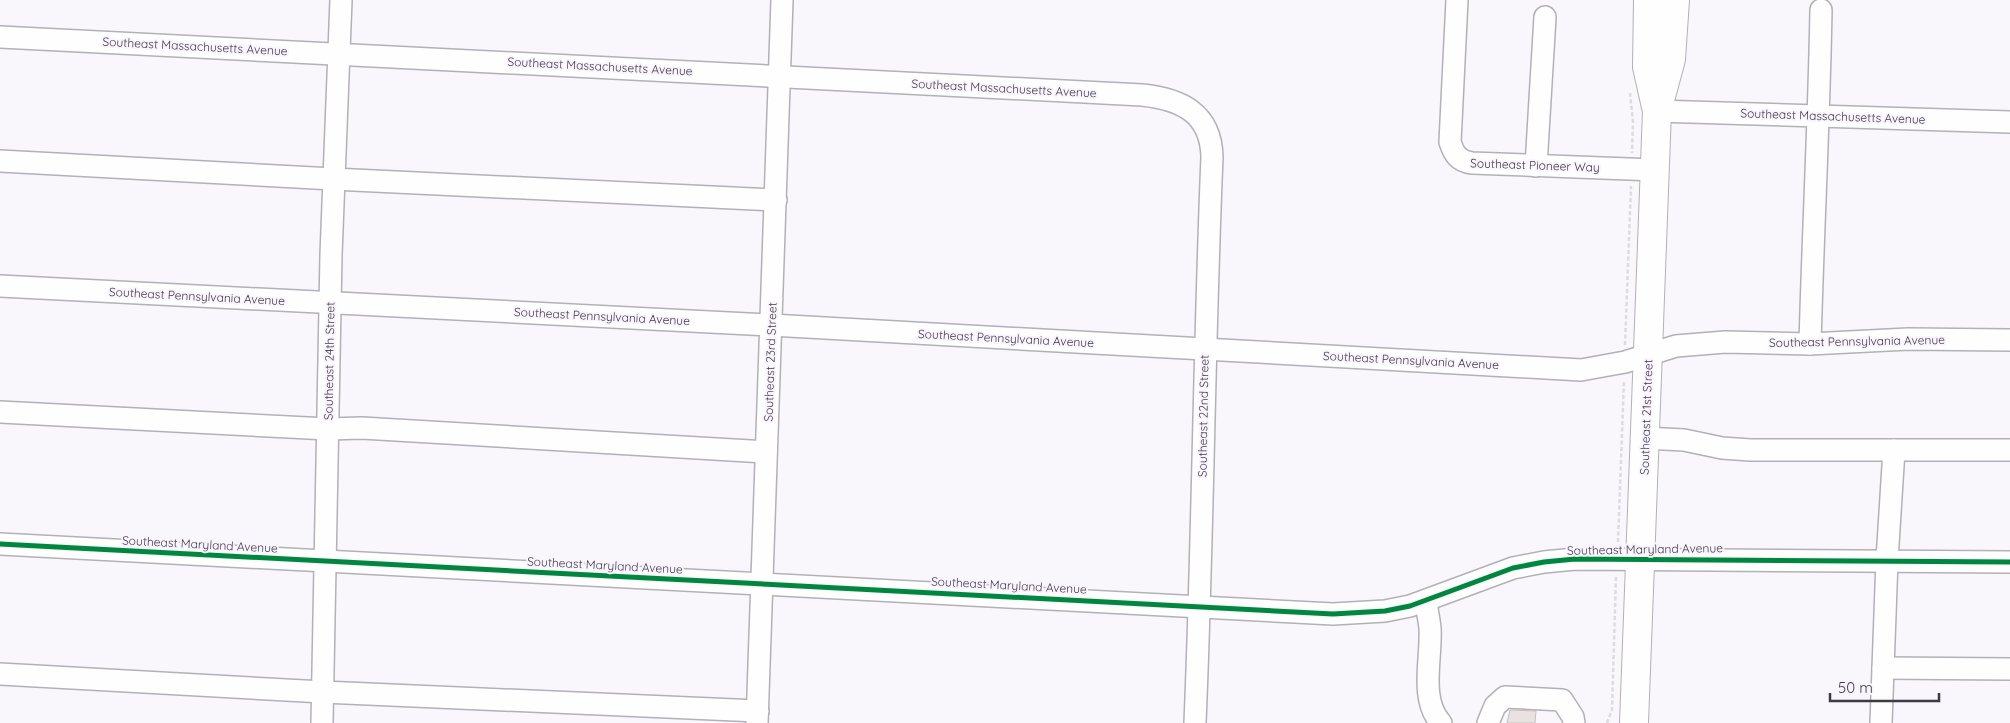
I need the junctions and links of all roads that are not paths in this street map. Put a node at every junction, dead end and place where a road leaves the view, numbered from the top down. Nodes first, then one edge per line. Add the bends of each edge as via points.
1 (341, 0) edge
2 (782, 0) edge
3 (1457, 0) edge
4 (1648, 0) edge
5 (1674, 0) edge
6 (1821, 10) dead end
7 (1545, 17) dead end
8 (0, 37) edge
9 (338, 53) junction
10 (780, 76) junction
11 (1657, 111) junction
12 (1195, 114) joint
13 (1819, 116) junction
14 (2010, 122) edge
15 (0, 160) edge
16 (1536, 166) junction
17 (1654, 170) junction
18 (333, 179) junction
19 (776, 200) junction
20 (0, 286) edge
21 (330, 303) junction
22 (771, 325) junction
23 (2010, 340) edge
24 (1810, 344) junction
25 (1204, 349) junction
26 (1648, 355) junction
27 (0, 412) edge
28 (328, 429) junction
29 (1645, 438) junction
30 (1894, 450) junction
31 (2010, 450) edge
32 (766, 452) junction
33 (0, 544) edge
34 (1641, 558) junction
35 (326, 560) junction
36 (1887, 560) junction
37 (2010, 562) edge
38 (762, 583) junction
39 (1426, 601) junction
40 (1200, 605) junction
41 (1883, 668) junction
42 (2010, 669) edge
43 (0, 674) edge
44 (323, 692) junction
45 (758, 717) edge
46 (322, 723) edge
47 (1195, 723) edge
48 (1441, 723) edge
49 (1488, 723) edge
50 (1574, 723) edge
51 (1634, 723) edge
52 (1881, 723) edge

1 - 9 street, Southeast 24th Street
2 - 10 street, Southeast 23rd Street
3 - 16 street, Southeast Pioneer Way via 1450,142 1455,155 1472,164
4 - 11 main road, Southeast 21st Street via 1647,67
5 - 11 main road, Southeast 21st Street via 1671,59
6 - 13 street
7 - 16 street
8 - 9 street, Southeast Massachusetts Avenue
9 - 10 street, Southeast Massachusetts Avenue
9 - 18 street, Southeast 24th Street
10 - 12 street, Southeast Massachusetts Avenue via 1142,95 1174,100
10 - 19 street, Southeast 23rd Street
11 - 13 street, Southeast Massachusetts Avenue
11 - 17 main road, Southeast 21st Street
12 - 25 street, Southeast 22nd Street via 1204,126 1212,149
13 - 14 street, Southeast Massachusetts Avenue
13 - 24 street
15 - 18 street
16 - 17 street, Southeast Pioneer Way
17 - 26 main road, Southeast 21st Street
18 - 19 street
18 - 21 street, Southeast 24th Street
19 - 22 street, Southeast 23rd Street
20 - 21 street, Southeast Pennsylvania Avenue
21 - 22 street, Southeast Pennsylvania Avenue
21 - 28 street, Southeast 24th Street
22 - 25 street, Southeast Pennsylvania Avenue
22 - 32 street, Southeast 23rd Street
23 - 24 street, Southeast Pennsylvania Avenue via 1908,339
24 - 26 street, Southeast Pennsylvania Avenue via 1725,342 1676,346
25 - 26 street, Southeast Pennsylvania Avenue via 1581,370
25 - 40 street, Southeast 22nd Street
26 - 29 main road, Southeast 21st Street
27 - 28 street
28 - 32 street via 371,428
28 - 35 street, Southeast 24th Street
29 - 30 street via 1684,440 1735,449
29 - 34 main road, Southeast 21st Street
30 - 31 street
30 - 36 street
32 - 38 street, Southeast 23rd Street
33 - 35 street, Southeast Maryland Avenue
34 - 36 street, Southeast Maryland Avenue
34 - 39 street, Southeast Maryland Avenue via 1544,562 1494,574
34 - 51 main road, Southeast 21st Street
35 - 38 street, Southeast Maryland Avenue
35 - 44 street, Southeast 24th Street
36 - 37 street, Southeast Maryland Avenue
36 - 41 street
38 - 40 street, Southeast Maryland Avenue
38 - 45 street, Southeast 23rd Street
39 - 40 street, Southeast Maryland Avenue via 1385,611 1353,614
39 - 48 street via 1430,628 1429,696 1435,716
40 - 47 street, Southeast 22nd Street
41 - 42 street
41 - 52 street
43 - 44 street
44 - 45 street
44 - 46 street, Southeast 24th Street
49 - 50 street via 1495,706 1505,697 1562,700 1574,717

